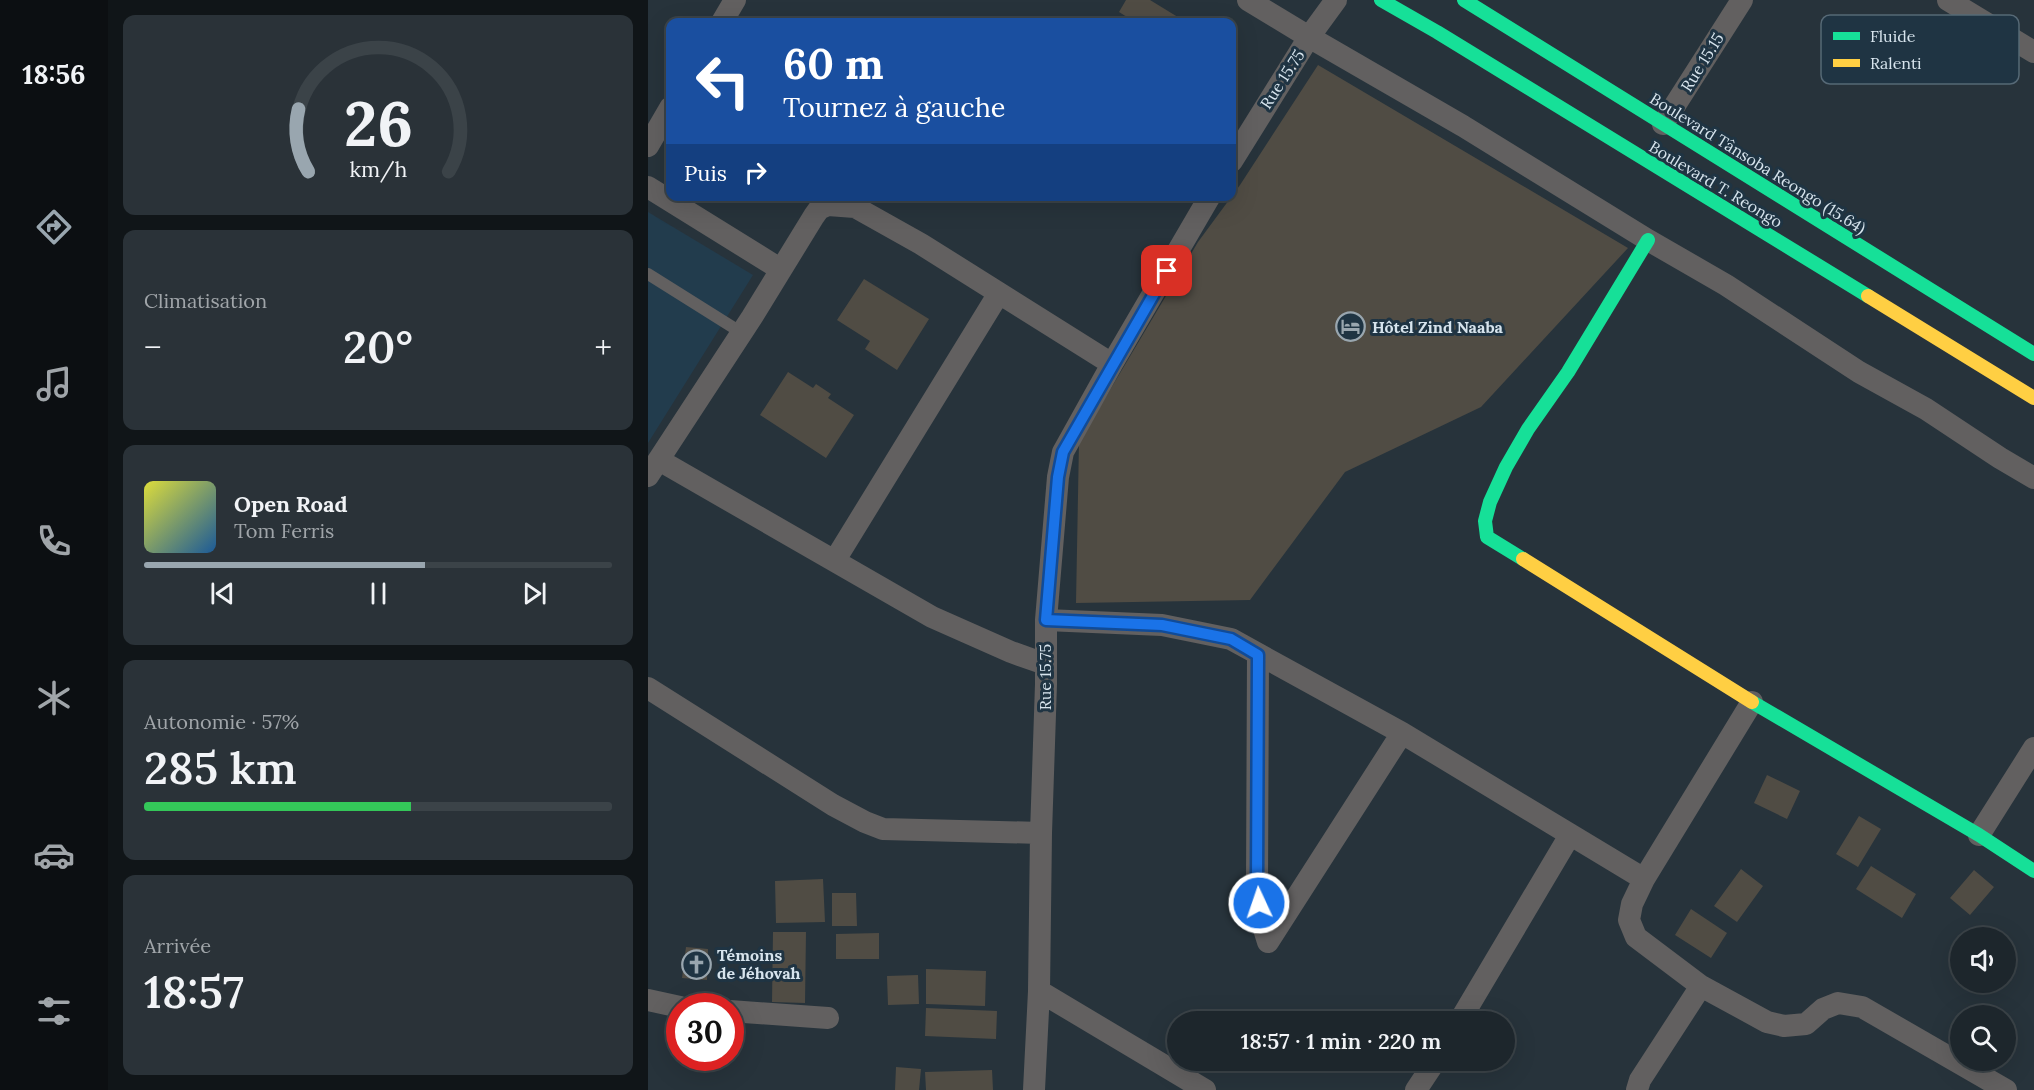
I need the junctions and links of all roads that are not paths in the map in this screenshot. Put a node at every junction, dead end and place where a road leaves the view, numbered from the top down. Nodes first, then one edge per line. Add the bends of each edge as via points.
1 (735, 0) edge
2 (1248, 0) edge
3 (1336, 0) edge
4 (1381, 0) edge
5 (1464, 0) edge
6 (1742, 0) edge
7 (1948, 0) edge
8 (1973, 15) edge
9 (724, 18) edge
10 (1309, 38) junction
11 (2019, 43) edge
12 (2034, 52) edge
13 (666, 115) edge
14 (1663, 124) junction
15 (648, 146) edge
16 (1236, 154) edge
17 (648, 187) edge
18 (666, 198) edge
19 (671, 201) edge
20 (1207, 201) edge
21 (1648, 240) junction
22 (780, 269) junction
23 (648, 274) edge
24 (999, 294) junction
25 (742, 333) junction
26 (2034, 354) edge
27 (1112, 364) junction
28 (2034, 398) edge
29 (651, 472) edge
30 (2034, 478) edge
31 (835, 560) junction
32 (1046, 620) junction
33 (1258, 655) junction
34 (1045, 664) junction
35 (648, 688) edge
36 (1752, 702) junction
37 (1402, 733) junction
38 (2034, 748) edge
39 (1041, 833) junction
40 (1570, 835) junction
41 (1979, 835) junction
42 (2034, 871) edge
43 (1644, 879) junction
44 (1701, 986) junction
45 (1040, 991) junction
46 (648, 1000) edge
47 (666, 1004) edge
48 (1466, 1011) edge
49 (744, 1012) edge
50 (828, 1018) dead end
51 (1429, 1071) edge
52 (1034, 1090) edge
53 (1205, 1090) edge
54 (1416, 1090) edge
55 (1637, 1090) edge
56 (2006, 1090) edge

1 - 9 street
2 - 10 street
3 - 10 street, Rue 15.75
4 - 28 main road, Boulevard T. Reongo
5 - 14 main road, Boulevard Tânsoba Reongo (15.64)
6 - 14 street, Rue 15.15
7 - 8 street
10 - 16 street, Rue 15.75
10 - 21 street via 1463,126
11 - 12 street
13 - 15 street
14 - 26 main road, Boulevard Tânsoba Reongo (15.64)
17 - 18 street
19 - 22 street
20 - 27 street, Rue 15.75
21 - 30 street
21 - 36 main road via 1506,467 1490,502 1485,521 1487,537
22 - 24 street via 819,209 841,205 855,207 921,244
22 - 25 street
23 - 25 lane
24 - 27 street
24 - 31 street
25 - 29 street
27 - 32 street, Rue 15.75 via 1063,452
29 - 31 street
31 - 34 street via 932,617
32 - 33 street via 1171,627 1231,639
32 - 34 street, Rue 15.75
33 - 37 street
33 - 37 street via 1257,886 1268,942
34 - 39 street, Rue 15.75
35 - 39 street via 865,822 884,829
36 - 41 main road
36 - 43 street
37 - 40 street
38 - 41 street
39 - 45 street, Rue 15.75
40 - 43 street
40 - 48 street
41 - 42 main road
43 - 44 street via 1629,920 1636,937
44 - 55 street
44 - 56 street via 1767,1022 1784,1026 1806,1024 1823,1009 1838,1003 1862,1007
45 - 52 street, Rue 15.75
45 - 53 street
46 - 47 street
49 - 50 street
51 - 54 street

